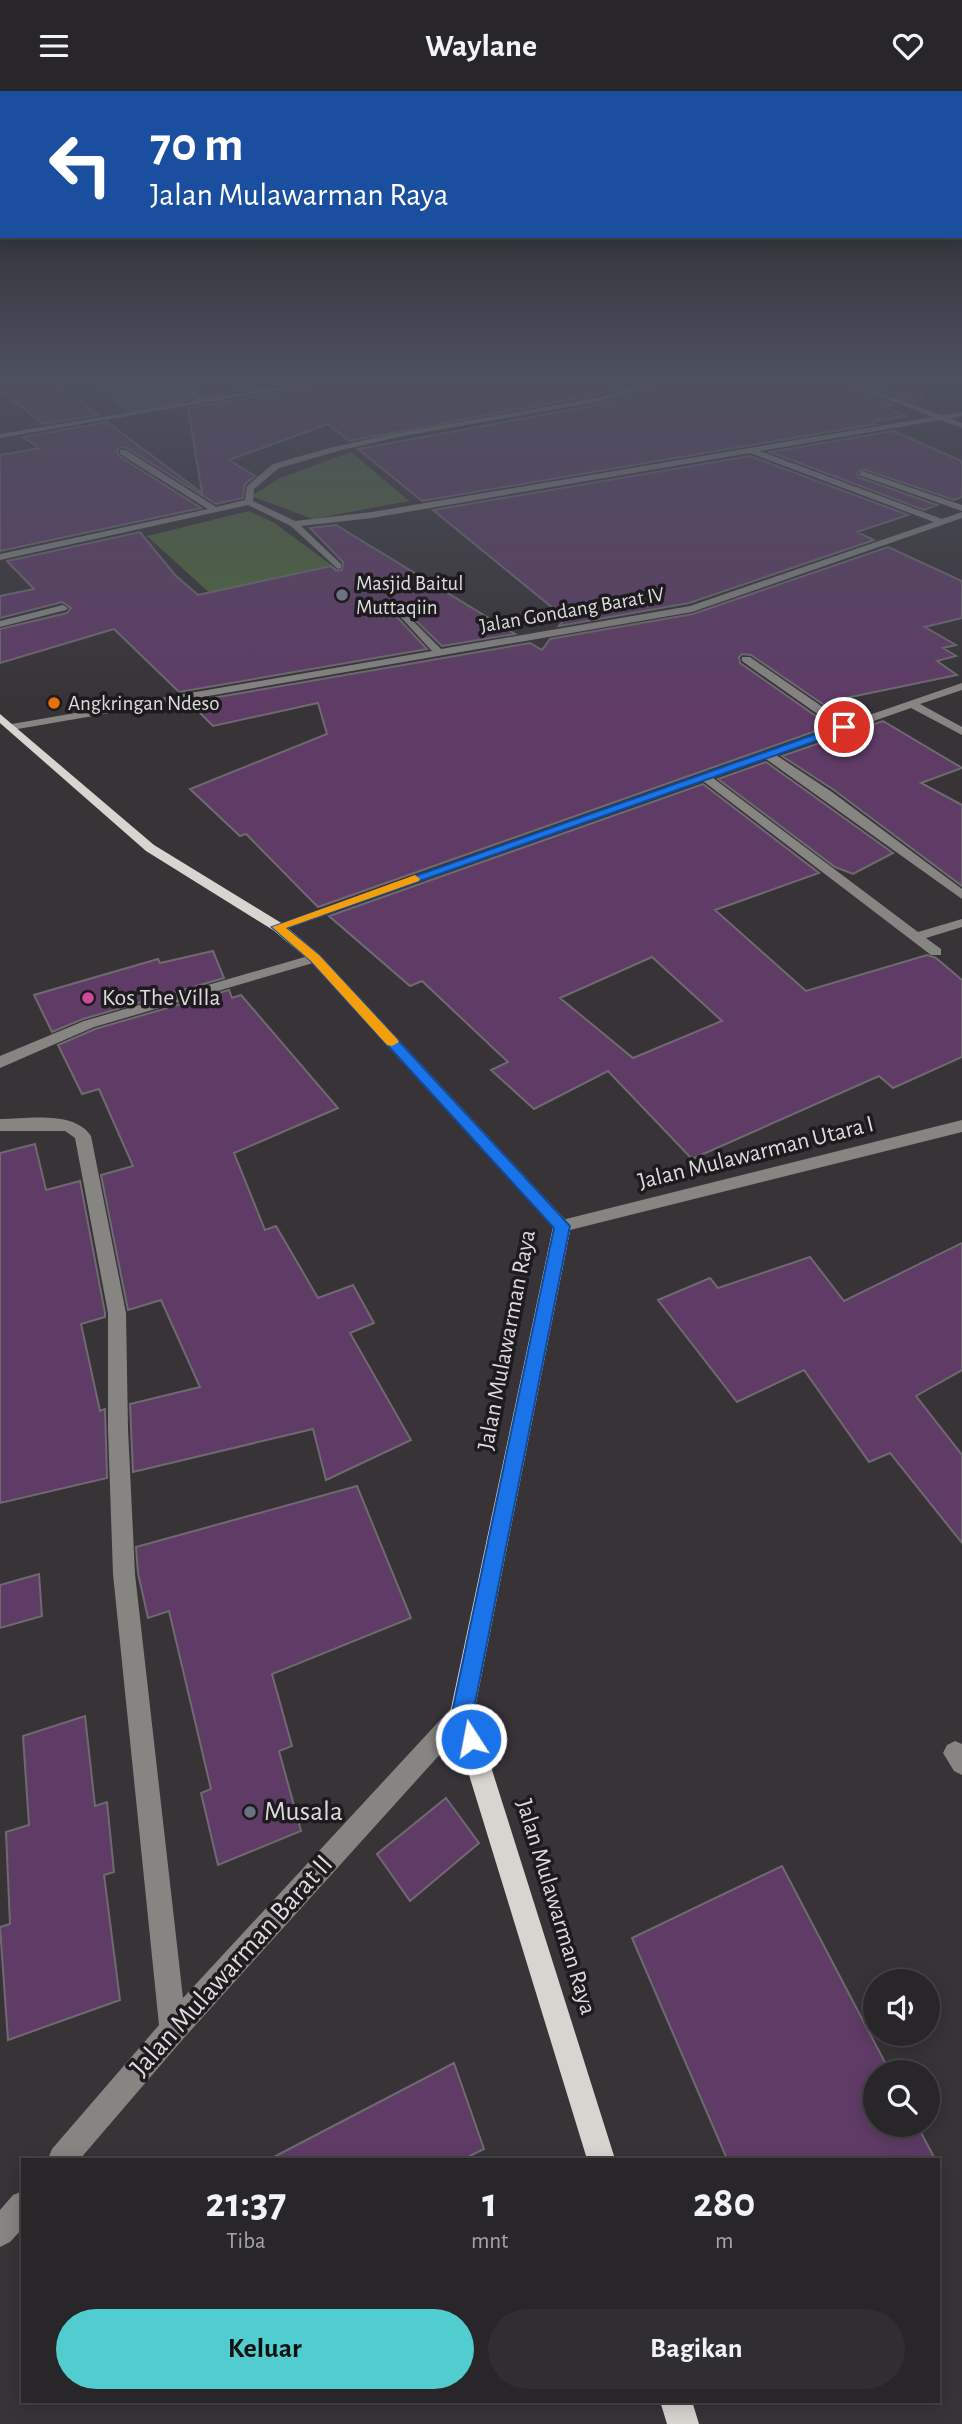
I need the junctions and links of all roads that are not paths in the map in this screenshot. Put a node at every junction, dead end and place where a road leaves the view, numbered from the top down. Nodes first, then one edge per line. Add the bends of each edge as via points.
1 (179, 487) edge
2 (251, 487) edge
3 (536, 487) edge
4 (848, 487) edge
5 (902, 487) edge
6 (249, 502) junction
7 (962, 508) edge
8 (216, 510) junction
9 (962, 515) edge
10 (942, 522) junction
11 (294, 524) junction
12 (0, 557) edge
13 (338, 566) dead end
14 (62, 608) dead end
15 (401, 612) dead end
16 (0, 624) edge
17 (439, 653) junction
18 (746, 659) dead end
19 (962, 687) edge
20 (912, 704) junction
21 (6, 722) edge
22 (844, 727) junction
23 (962, 732) edge
24 (767, 754) junction
25 (704, 776) junction
26 (962, 894) edge
27 (962, 923) edge
28 (278, 927) junction
29 (916, 937) junction
30 (936, 952) dead end
31 (315, 958) junction
32 (0, 1063) edge
33 (0, 1125) edge
34 (959, 1132) edge
35 (562, 1226) junction
36 (462, 1713) junction
37 (173, 2029) junction
38 (63, 2158) edge
39 (601, 2158) edge
40 (21, 2207) edge
41 (0, 2232) edge
42 (677, 2403) edge
43 (683, 2424) edge

1 - 8 street
2 - 6 street
3 - 11 street
4 - 10 street
5 - 7 street
6 - 8 street
6 - 11 street
8 - 12 street
9 - 10 street, Jalan Gondang Barat IV
10 - 17 street, Jalan Gondang Barat IV via 692,609
11 - 13 street
14 - 16 street
15 - 17 street
17 - 21 street, Jalan Gondang Barat IV
18 - 22 street
19 - 20 street
20 - 22 street
20 - 23 street
21 - 28 main road, Jalan Mulawarman Raya via 150,848
22 - 24 street
24 - 25 street
24 - 26 street
25 - 28 street
25 - 29 street
27 - 29 street
28 - 31 main road, Jalan Mulawarman Raya
29 - 30 street
31 - 32 street via 89,1024
31 - 35 main road, Jalan Mulawarman Raya
33 - 37 street via 66,1125 83,1136 102,1231 117,1313 124,1574
34 - 35 street, Jalan Mulawarman Utara I
35 - 36 main road, Jalan Mulawarman Raya
36 - 37 street, Jalan Mulawarman Barat II
36 - 39 main road, Jalan Mulawarman Raya
37 - 38 street, Jalan Mulawarman Barat II
40 - 41 street
42 - 43 main road

